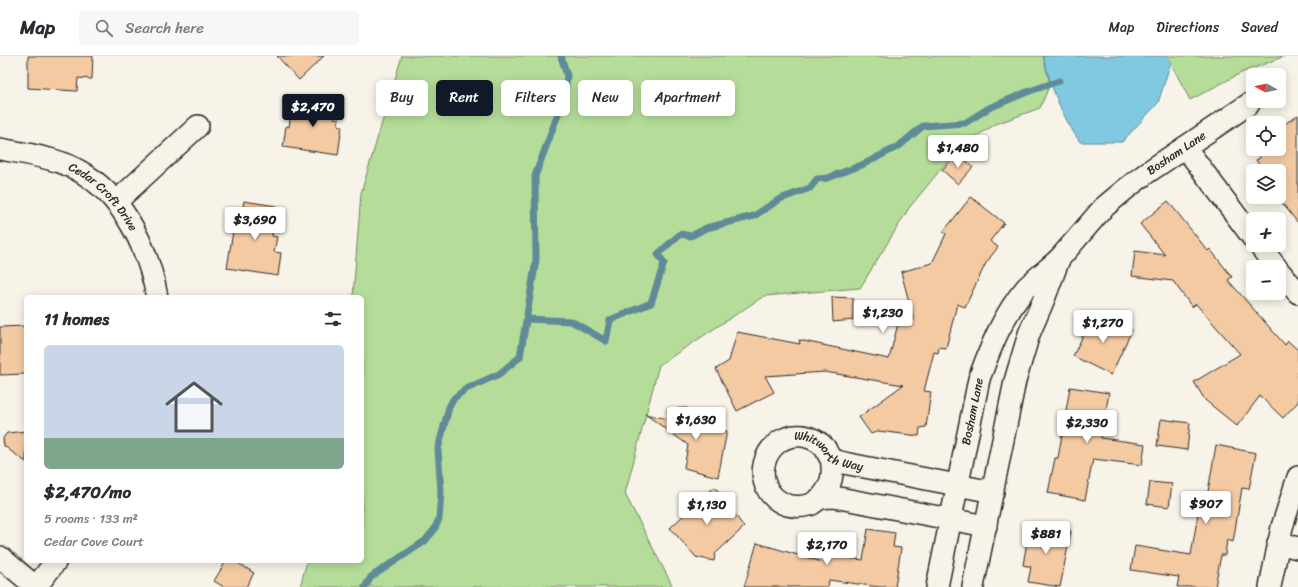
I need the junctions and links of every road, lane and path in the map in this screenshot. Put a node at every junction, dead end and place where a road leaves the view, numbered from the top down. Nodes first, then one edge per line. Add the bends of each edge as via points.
1 (1246, 106) edge
2 (198, 126) dead end
3 (1184, 147) junction
4 (0, 149) edge
5 (116, 202) junction
6 (1246, 229) edge
7 (1264, 252) edge
8 (1059, 259) junction
9 (1271, 260) edge
10 (1286, 279) edge
11 (1298, 293) edge
12 (157, 295) edge
13 (831, 458) junction
14 (1298, 477) edge
15 (957, 485) junction
16 (993, 492) junction
17 (821, 498) junction
18 (950, 519) junction
19 (986, 526) junction
20 (1288, 545) edge
21 (0, 557) edge
22 (54, 563) edge
23 (36, 587) edge
24 (937, 587) edge
25 (973, 587) edge
26 (1270, 587) edge

1 - 3 street, Bosham Lane
2 - 5 street
3 - 6 street
3 - 8 street, Bosham Lane via 1103,208
4 - 5 street, Cedar Croft Drive via 44,157 66,165 92,179
5 - 12 street, Cedar Croft Drive via 131,223 148,258
7 - 9 street
8 - 15 street, Bosham Lane via 1027,288 1007,313 990,348 979,379
8 - 16 street, Bosham Lane via 1027,340 1015,381
10 - 11 street
13 - 15 street, Whitworth Way via 849,464
13 - 17 street via 832,480
13 - 17 street, Whitworth Way via 816,441 805,436 793,436 772,447 763,468 764,480 777,500 788,505 800,506 811,504
14 - 20 street via 1282,527
15 - 16 street, Whitworth Way
15 - 18 street, Bosham Lane
16 - 19 street, Bosham Lane
17 - 18 street, Whitworth Way via 834,497
18 - 19 street, Whitworth Way
18 - 24 street, Bosham Lane
19 - 25 street, Bosham Lane
20 - 26 street
21 - 23 street
22 - 23 street

